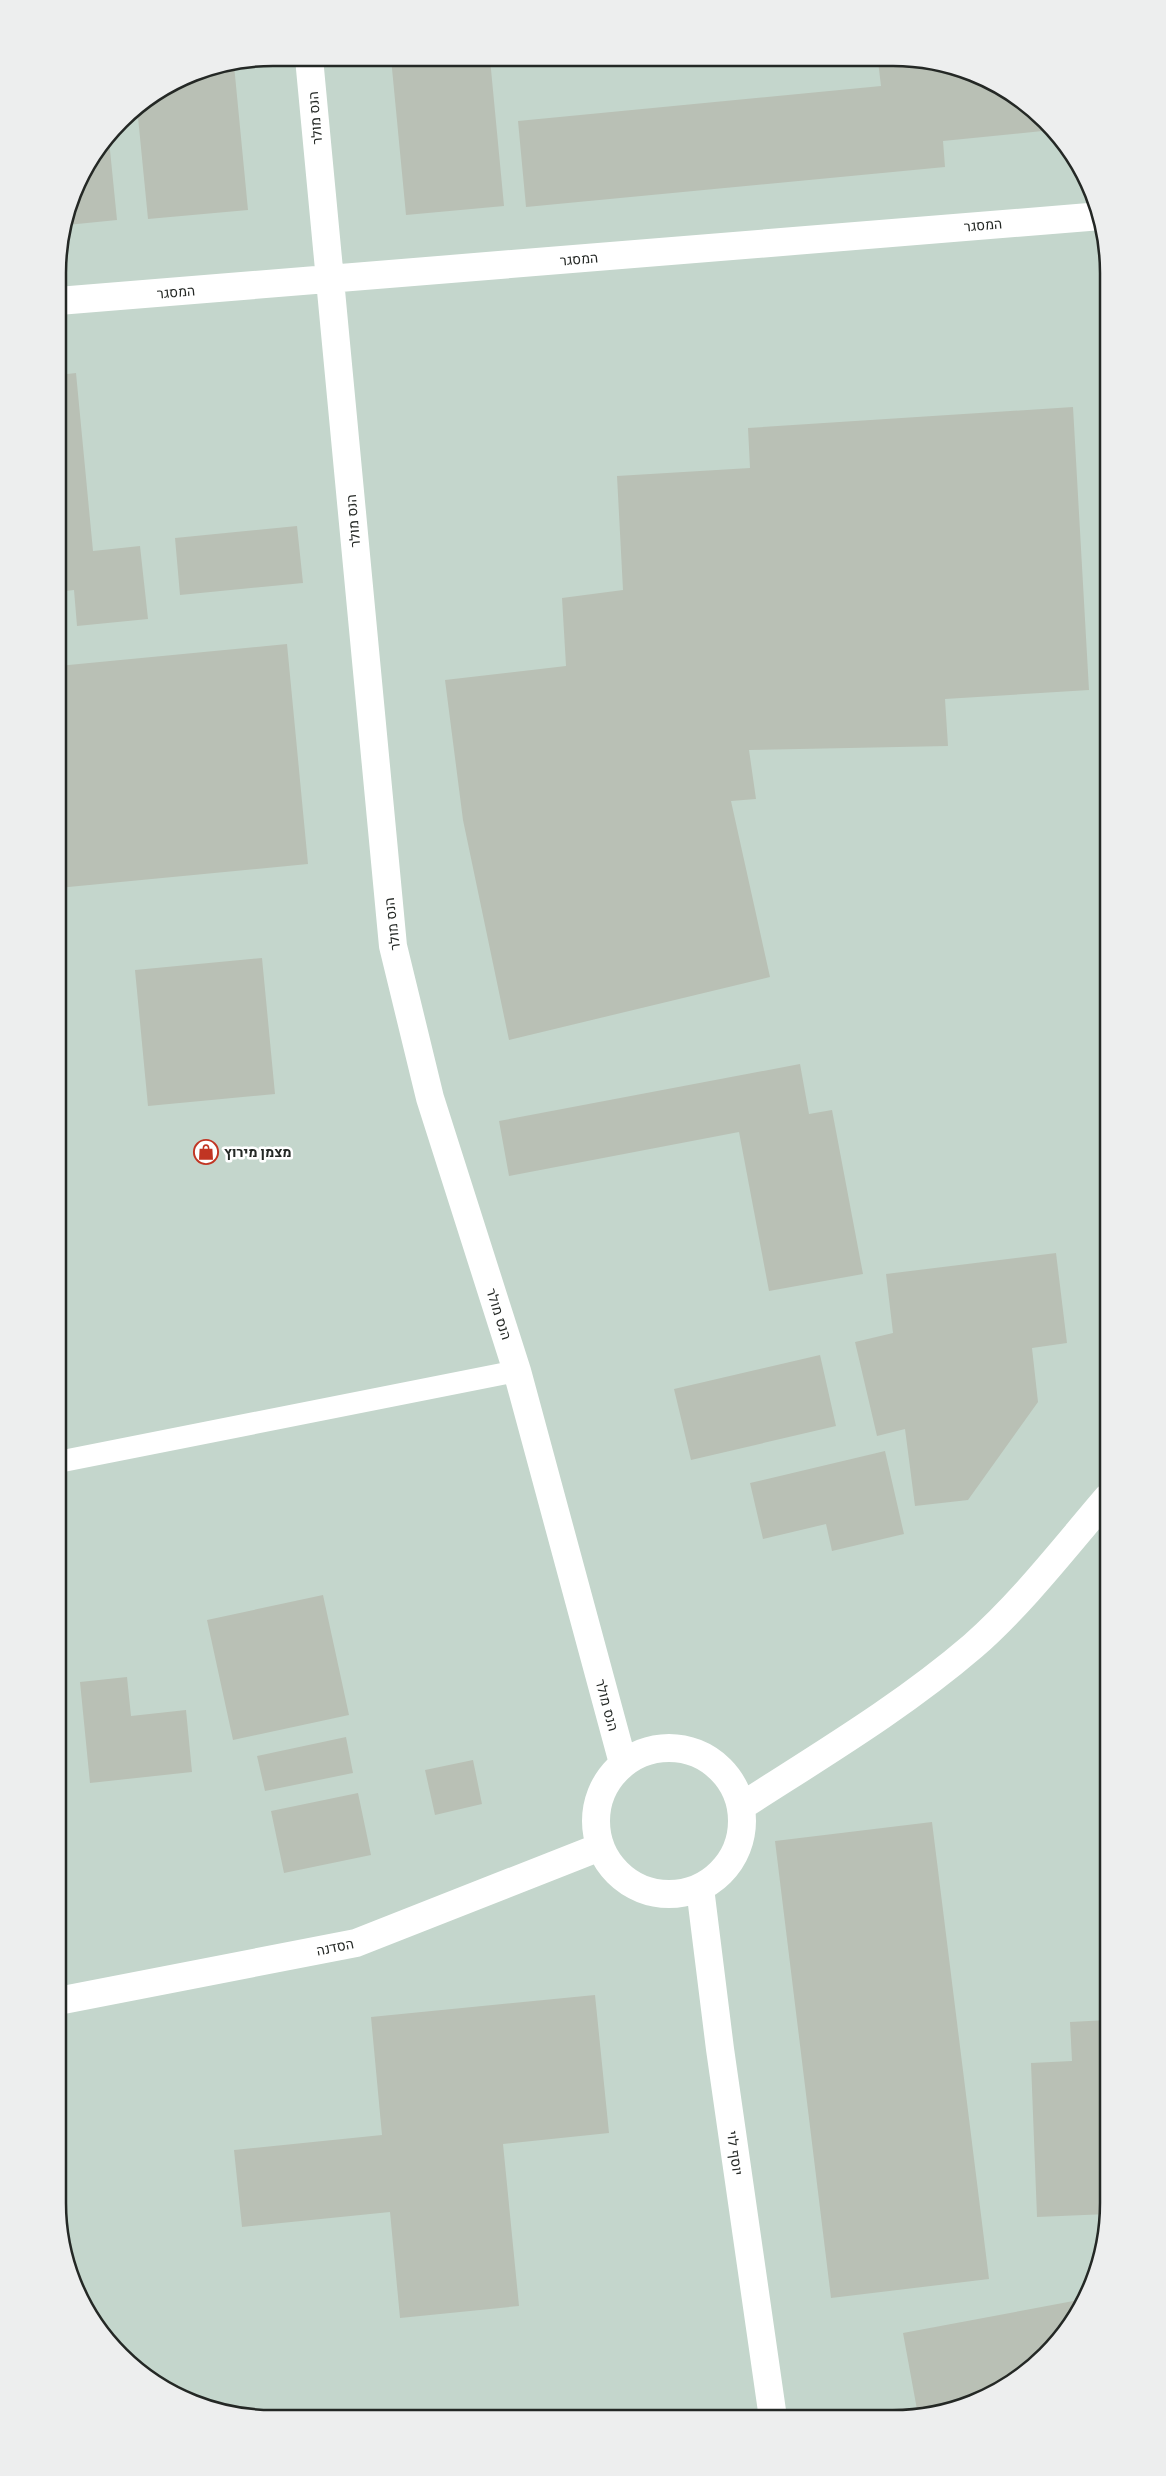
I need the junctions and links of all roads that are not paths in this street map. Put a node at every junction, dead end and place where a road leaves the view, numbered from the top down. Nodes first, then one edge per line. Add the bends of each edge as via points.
1 (310, 66) edge
2 (1092, 217) edge
3 (330, 279) junction
4 (66, 300) edge
5 (517, 1371) junction
6 (66, 1460) edge
7 (1100, 1507) edge
8 (623, 1763) junction
9 (742, 1806) junction
10 (600, 1846) junction
11 (700, 1888) junction
12 (66, 1999) edge
13 (772, 2410) edge

1 - 3 street, הנס מולר
2 - 3 street, המסגר
3 - 4 street, המסגר
3 - 5 street, הנס מולר via 393,946 430,1098
5 - 6 lane
5 - 8 street, הנס מולר
7 - 9 street via 1019,1600 974,1645 908,1698
8 - 9 street via 646,1751 668,1747 693,1751 716,1763 733,1782
8 - 10 street via 606,1782 597,1806 596,1832
9 - 11 street via 744,1828 737,1852 722,1873
10 - 11 street via 613,1869 633,1885 657,1894 675,1895
10 - 12 street, הסדנה via 356,1943
11 - 13 street, יוסף לוי

